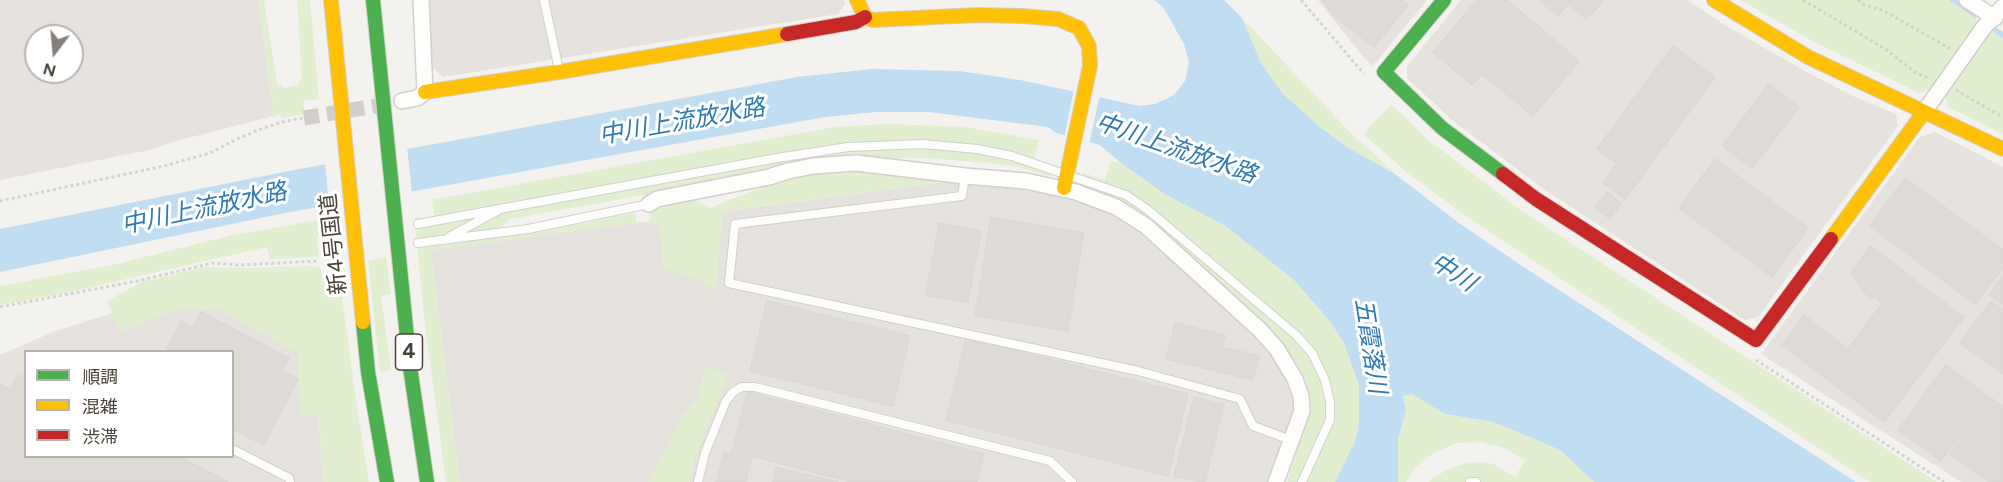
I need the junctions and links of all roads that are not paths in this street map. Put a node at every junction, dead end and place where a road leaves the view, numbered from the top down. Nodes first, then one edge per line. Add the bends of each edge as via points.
1 (331, 0) edge
2 (374, 0) edge
3 (420, 0) edge
4 (544, 0) edge
5 (857, 0) edge
6 (1444, 0) edge
7 (1714, 0) edge
8 (1967, 0) edge
9 (1999, 13) edge
10 (865, 17) junction
11 (560, 72) junction
12 (425, 92) junction
13 (402, 101) tunnel mouth
14 (1924, 112) junction
15 (2003, 149) edge
16 (965, 176) junction
17 (1067, 178) junction
18 (649, 204) joint
19 (504, 208) junction
20 (418, 224) dead end
21 (443, 240) junction
22 (418, 243) dead end
23 (1292, 440) junction
24 (234, 450) edge
25 (290, 482) edge
26 (387, 482) edge
27 (427, 482) edge
28 (698, 482) edge
29 (1072, 482) edge
30 (1276, 482) edge
31 (1302, 482) edge
32 (1470, 482) edge
33 (1476, 482) edge

1 - 26 main road, 新4号国道 / 4 via 368,372
2 - 27 main road, 4 via 394,222
3 - 12 street
4 - 11 lane
5 - 10 main road
6 - 14 main road via 1384,72 1442,128 1536,200 1756,340
7 - 14 main road via 1808,57
8 - 9 street
9 - 14 street via 1984,27
10 - 11 main road via 856,22
10 - 17 main road via 880,21 978,15 1058,19 1079,27 1089,46 1090,66
11 - 12 main road
12 - 13 street
14 - 15 main road
16 - 17 street via 1026,181
16 - 18 street via 856,163 788,171 657,199
16 - 23 lane via 962,196 735,224 729,283 1138,371 1240,399 1253,426
17 - 19 lane via 1012,156 977,148 881,145 777,158
17 - 23 street via 1146,226 1271,343 1295,379 1301,396 1302,411
17 - 31 lane via 1126,195 1148,210 1296,335 1312,353 1325,380 1330,420
18 - 21 lane via 528,229
19 - 20 lane
19 - 21 lane
21 - 22 lane
23 - 30 street
24 - 25 lane via 290,478
28 - 29 lane via 726,401 742,387 755,387 1050,461
32 - 33 lane

